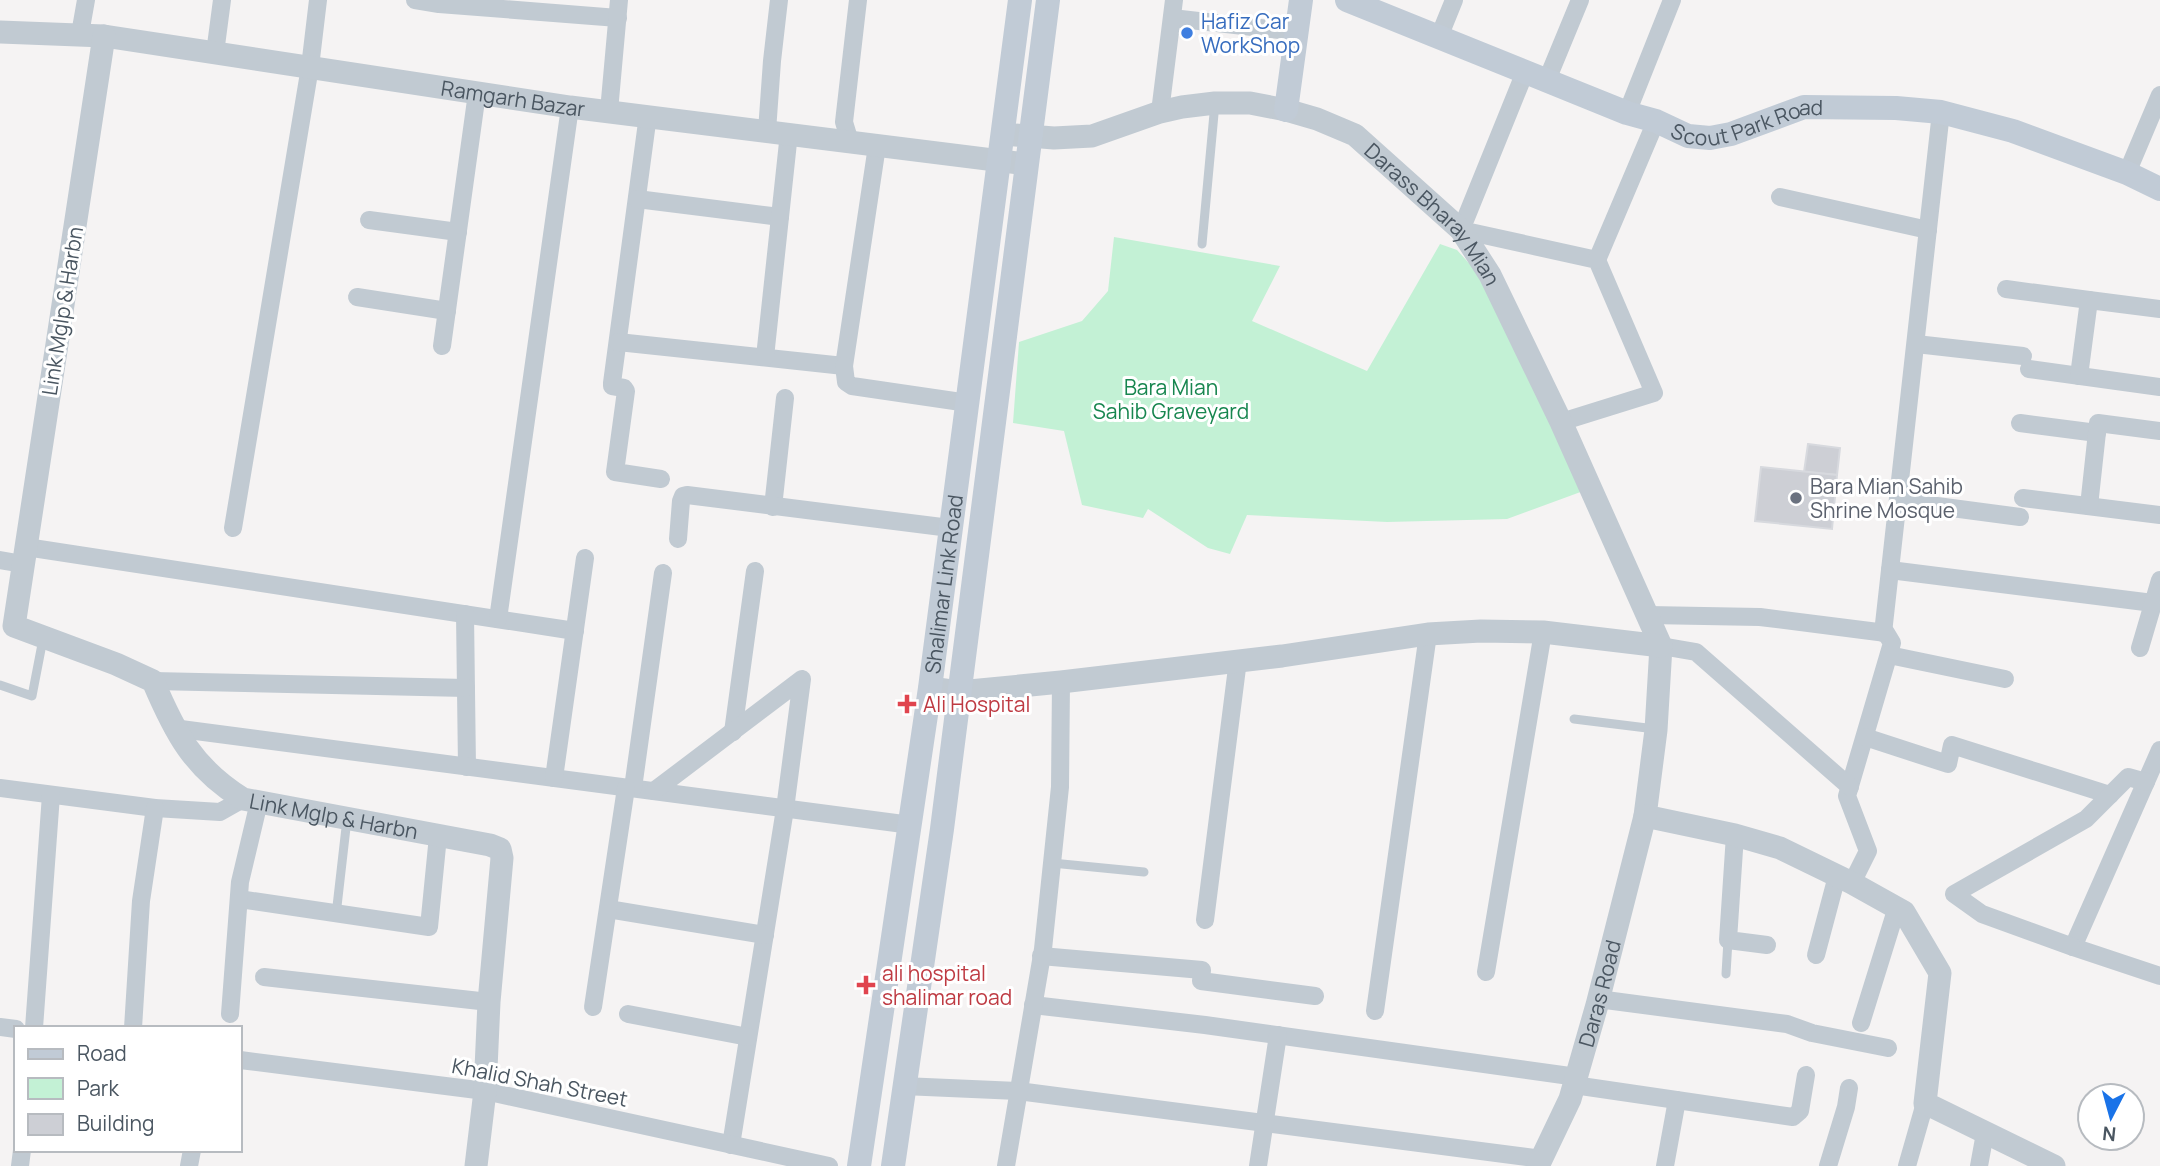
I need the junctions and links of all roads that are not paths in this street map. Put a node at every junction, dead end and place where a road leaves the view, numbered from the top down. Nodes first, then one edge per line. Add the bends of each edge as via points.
1 (86, 0) edge
2 (222, 0) edge
3 (318, 0) edge
4 (415, 0) edge
5 (779, 0) edge
6 (858, 0) edge
7 (1020, 0) edge
8 (1048, 0) edge
9 (1301, 0) edge
10 (1347, 0) edge
11 (1454, 0) edge
12 (1580, 0) edge
13 (1672, 0) edge
14 (619, 9) edge
15 (1173, 9) edge
16 (0, 32) edge
17 (1297, 32) junction
18 (80, 34) junction
19 (104, 36) junction
20 (1439, 37) junction
21 (215, 53) junction
22 (310, 68) junction
23 (1536, 76) junction
24 (477, 93) junction
25 (2160, 95) edge
26 (1215, 103) junction
27 (570, 107) junction
28 (1286, 110) junction
29 (609, 111) junction
30 (1160, 112) junction
31 (1941, 112) junction
32 (1627, 113) junction
33 (648, 116) junction
34 (1656, 121) junction
35 (778, 132) junction
36 (1003, 134) junction
37 (1029, 136) junction
38 (850, 142) junction
39 (877, 146) junction
40 (999, 161) junction
41 (1026, 164) junction
42 (2127, 173) junction
43 (2160, 189) edge
44 (1780, 197) dead end
45 (637, 199) junction
46 (780, 217) junction
47 (369, 220) dead end
48 (1461, 230) junction
49 (1928, 230) junction
50 (458, 232) junction
51 (1202, 244) dead end
52 (1597, 260) junction
53 (2006, 289) dead end
54 (357, 297) dead end
55 (2089, 300) junction
56 (2160, 309) edge
57 (447, 311) junction
58 (618, 342) junction
59 (1916, 344) junction
60 (442, 346) dead end
61 (765, 357) junction
62 (844, 366) junction
63 (2079, 376) junction
64 (2160, 387) edge
65 (785, 398) dead end
66 (968, 403) junction
67 (1561, 422) junction
68 (2020, 423) dead end
69 (2160, 431) edge
70 (2097, 433) junction
71 (662, 479) dead end
72 (2023, 498) dead end
73 (1899, 501) junction
74 (2089, 506) junction
75 (773, 507) junction
76 (2160, 515) edge
77 (2020, 517) dead end
78 (233, 528) dead end
79 (950, 528) junction
80 (678, 539) dead end
81 (25, 555) junction
82 (585, 558) dead end
83 (0, 560) edge
84 (1891, 570) junction
85 (755, 571) dead end
86 (663, 573) dead end
87 (2160, 580) edge
88 (2153, 603) junction
89 (465, 614) junction
90 (498, 619) junction
91 (7, 624) edge
92 (1655, 630) junction
93 (575, 631) junction
94 (1544, 632) junction
95 (1883, 633) junction
96 (1428, 634) junction
97 (43, 637) junction
98 (2140, 648) dead end
99 (1889, 655) junction
100 (1238, 660) junction
101 (2005, 679) dead end
102 (153, 681) junction
103 (1061, 682) junction
104 (0, 685) edge
105 (466, 688) junction
106 (930, 688) junction
107 (959, 692) junction
108 (1574, 719) dead end
109 (173, 728) junction
110 (1656, 730) junction
111 (733, 732) junction
112 (1865, 737) junction
113 (2160, 750) edge
114 (467, 767) junction
115 (554, 778) junction
116 (2146, 782) junction
117 (1850, 787) junction
118 (0, 788) edge
119 (629, 788) junction
120 (654, 791) junction
121 (51, 795) junction
122 (2110, 795) junction
123 (251, 801) junction
124 (155, 808) junction
125 (785, 809) junction
126 (1645, 816) junction
127 (347, 819) junction
128 (911, 825) junction
129 (1735, 835) junction
130 (438, 836) junction
131 (1052, 863) junction
132 (1144, 872) dead end
133 (1844, 880) junction
134 (239, 899) junction
135 (1897, 907) junction
136 (608, 909) junction
137 (335, 915) junction
138 (1205, 920) dead end
139 (765, 935) junction
140 (1728, 940) junction
141 (1767, 945) dead end
142 (2073, 947) junction
143 (1816, 955) dead end
144 (1041, 956) junction
145 (1486, 972) dead end
146 (1726, 974) dead end
147 (2160, 976) edge
148 (264, 977) dead end
149 (1315, 996) dead end
150 (1598, 999) junction
151 (489, 1002) junction
152 (1033, 1005) junction
153 (593, 1007) dead end
154 (1375, 1011) dead end
155 (230, 1014) dead end
156 (628, 1014) dead end
157 (1861, 1023) dead end
158 (34, 1026) edge
159 (133, 1026) edge
160 (1278, 1035) junction
161 (748, 1037) junction
162 (1888, 1048) dead end
163 (242, 1060) edge
164 (1806, 1075) dead end
165 (1576, 1081) junction
166 (902, 1086) junction
167 (1849, 1088) dead end
168 (485, 1091) junction
169 (1018, 1091) junction
170 (1677, 1100) junction
171 (1925, 1103) junction
172 (1266, 1123) junction
173 (1985, 1133) junction
174 (731, 1145) junction
175 (1540, 1163) edge
176 (476, 1166) edge
177 (829, 1166) edge
178 (859, 1166) edge
179 (893, 1166) edge
180 (1006, 1166) edge
181 (1258, 1166) edge
182 (1665, 1166) edge
183 (1828, 1166) edge
184 (1907, 1166) edge
185 (1979, 1166) edge
186 (2054, 1166) edge

1 - 18 street
2 - 21 street
3 - 22 street
4 - 14 street
5 - 35 street via 772,61
6 - 38 street via 844,122
7 - 36 main road, Shalimar Link Road
8 - 37 main road, Shalimar Link Road
9 - 17 main road
10 - 20 main road, Scout Park Road
11 - 20 street
12 - 23 street
13 - 32 street
14 - 29 street
15 - 17 street
15 - 30 street
16 - 18 street, Ramgarh Bazar
17 - 28 main road
18 - 19 street, Ramgarh Bazar
19 - 21 street, Ramgarh Bazar
19 - 81 street, Link Mglp & Harbn
20 - 23 main road, Scout Park Road
21 - 22 street, Ramgarh Bazar
22 - 24 street, Ramgarh Bazar
22 - 78 street
23 - 32 main road, Scout Park Road
23 - 48 street
24 - 27 street, Ramgarh Bazar
24 - 50 street
25 - 42 street
26 - 28 street, Darass Bharay Mian
26 - 30 street, Darass Bharay Mian
26 - 51 lane
27 - 29 street, Ramgarh Bazar
27 - 90 street
28 - 48 street, Darass Bharay Mian via 1356,135
29 - 33 street, Ramgarh Bazar
30 - 37 street, Darass Bharay Mian via 1091,136
31 - 34 main road, Scout Park Road via 1804,107 1710,138 1688,136
31 - 42 main road, Scout Park Road via 2013,131
31 - 49 street
32 - 34 main road, Scout Park Road
33 - 35 street, Ramgarh Bazar
33 - 45 street
34 - 52 street
35 - 38 street, Ramgarh Bazar
35 - 46 street
36 - 37 street, Darass Bharay Mian
36 - 40 main road, Shalimar Link Road
37 - 41 main road, Shalimar Link Road
38 - 39 street, Ramgarh Bazar
39 - 40 street, Ramgarh Bazar
39 - 62 street
40 - 41 street, Ramgarh Bazar
40 - 66 main road, Shalimar Link Road
41 - 107 main road, Shalimar Link Road
42 - 43 main road, Scout Park Road
44 - 49 street
45 - 46 street
45 - 58 street
46 - 61 street
47 - 50 street
48 - 52 street
48 - 67 street, Darass Bharay Mian via 1490,275
49 - 59 street
50 - 57 street
52 - 67 street via 1654,393
53 - 55 street
54 - 57 street
55 - 56 street
55 - 63 street
57 - 60 street
58 - 61 street
58 - 71 street via 612,386 625,391 615,472
59 - 63 street
59 - 73 street
61 - 62 street
62 - 66 street via 846,383 852,386
63 - 64 street
65 - 75 street
66 - 79 main road, Shalimar Link Road
67 - 92 street, Darass Bharay Mian
68 - 70 street
69 - 70 street via 2098,423
70 - 74 street
72 - 74 street
73 - 77 street
73 - 84 street
74 - 76 street
75 - 79 street
75 - 80 street via 683,496
79 - 106 main road, Shalimar Link Road
81 - 83 street
81 - 89 street
81 - 91 street, Link Mglp & Harbn
82 - 93 street
84 - 88 street
84 - 95 street
85 - 111 street
86 - 119 street
87 - 88 street
88 - 98 street
89 - 90 street
89 - 105 street
90 - 93 street
91 - 97 street, Link Mglp & Harbn
92 - 94 street
92 - 95 street via 1760,617
92 - 110 street, Daras Road
92 - 117 street via 1696,652
93 - 115 street
94 - 96 street
94 - 145 street
95 - 99 street via 1892,643
96 - 100 street
96 - 154 street
97 - 102 street, Link Mglp & Harbn
97 - 104 lane via 32,695
99 - 101 street
99 - 112 street
100 - 103 street
100 - 138 street
102 - 105 street
102 - 109 street, Link Mglp & Harbn
103 - 107 street
103 - 131 street via 1060,787
105 - 114 street
106 - 107 street
106 - 128 main road, Shalimar Link Road
107 - 166 main road, Shalimar Link Road
108 - 110 lane
109 - 114 street
109 - 123 street, Link Mglp & Harbn via 219,784
110 - 126 street, Daras Road
111 - 120 street
111 - 125 street via 802,679
112 - 117 street
112 - 122 street via 1948,764 1952,745
113 - 116 street
114 - 115 street
115 - 119 street
116 - 122 street via 2128,777
116 - 142 street
117 - 133 street via 1847,796 1868,851
118 - 121 street
119 - 120 street
119 - 136 street
120 - 125 street
121 - 124 street
121 - 158 street
122 - 142 street via 2086,820 1954,894 1982,914
123 - 124 street via 220,812
123 - 127 street, Link Mglp & Harbn
123 - 134 street
124 - 159 street via 141,901
125 - 128 street
125 - 139 street
126 - 129 street
126 - 150 street, Daras Road
127 - 130 street, Link Mglp & Harbn
127 - 137 lane
128 - 178 main road, Shalimar Link Road
129 - 133 street via 1780,848
129 - 140 street
130 - 137 street via 429,927
130 - 151 street, Link Mglp & Harbn via 500,849
131 - 132 lane
131 - 144 street
133 - 135 street
133 - 143 street
134 - 137 street
134 - 155 street
135 - 157 street
135 - 171 street via 1905,912 1940,973
136 - 139 street
136 - 153 street
139 - 161 street
140 - 141 street
140 - 146 lane
142 - 147 street
144 - 149 street via 1202,970 1201,981
144 - 152 street
148 - 151 street
150 - 162 street via 1787,1024
150 - 165 street, Daras Road
151 - 168 street, Link Mglp & Harbn
152 - 160 street
152 - 169 street
156 - 161 street
160 - 165 street
160 - 172 street
161 - 174 street
163 - 168 street, Khalid Shah Street
164 - 170 street via 1800,1111 1793,1117
165 - 170 street
165 - 175 street, Daras Road
166 - 169 street
166 - 179 main road, Shalimar Link Road
167 - 183 street
168 - 174 street, Khalid Shah Street
168 - 176 street, Link Mglp & Harbn
169 - 172 street
169 - 180 street
170 - 182 street
171 - 173 street
171 - 184 street
172 - 175 street
172 - 181 street
173 - 185 street
173 - 186 street
174 - 177 street, Khalid Shah Street

